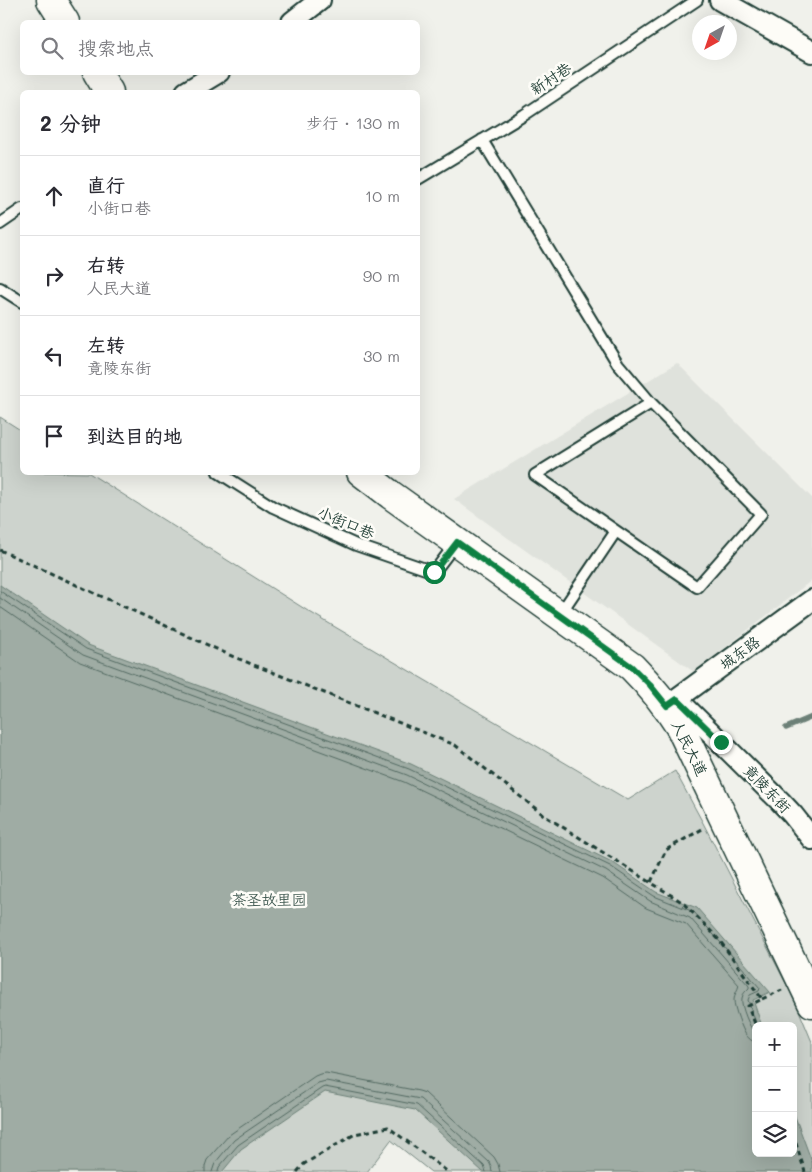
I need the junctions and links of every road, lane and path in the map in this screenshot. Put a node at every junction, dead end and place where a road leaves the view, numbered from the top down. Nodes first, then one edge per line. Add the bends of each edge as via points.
1 (35, 0) edge
2 (51, 0) edge
3 (320, 0) edge
4 (697, 0) edge
5 (720, 0) edge
6 (48, 20) edge
7 (64, 20) edge
8 (295, 20) edge
9 (812, 52) edge
10 (82, 75) edge
11 (99, 75) edge
12 (214, 75) edge
13 (92, 90) edge
14 (108, 90) edge
15 (189, 90) edge
16 (482, 140) junction
17 (420, 178) edge
18 (20, 210) edge
19 (0, 224) edge
20 (0, 288) edge
21 (20, 301) edge
22 (651, 402) junction
23 (223, 475) edge
24 (365, 475) edge
25 (386, 475) edge
26 (616, 531) junction
27 (457, 542) junction
28 (0, 550) edge
29 (812, 600) edge
30 (563, 610) junction
31 (672, 702) junction
32 (723, 817) junction
33 (812, 839) edge
34 (651, 882) junction
35 (812, 975) edge
36 (812, 1003) edge
37 (754, 1022) edge
38 (797, 1147) edge
39 (297, 1172) edge
40 (448, 1172) edge
41 (805, 1172) edge

1 - 6 main road
2 - 7 main road
3 - 8 street
4 - 16 lane, 新村巷
5 - 9 street
10 - 13 main road
11 - 14 main road
12 - 15 street
16 - 17 lane, 新村巷
16 - 22 lane via 618,364
18 - 19 lane
20 - 21 lane
22 - 26 lane via 535,475
22 - 26 lane via 761,514 697,587
23 - 27 lane, 小街口巷 via 273,507 356,544 434,572
24 - 27 main road, 人民大道
25 - 30 main road, 人民大道
26 - 30 lane
27 - 30 main road, 人民大道
28 - 34 path via 234,657 455,745 545,816
29 - 31 street, 城东路
30 - 31 main road, 人民大道 via 640,656 660,677
31 - 32 main road, 人民大道 via 680,727
31 - 33 street, 竟陵东街 via 780,801
31 - 35 main road, 人民大道 via 692,722
32 - 34 path via 666,850
32 - 36 main road, 人民大道
34 - 37 path via 682,902 720,941 762,999 748,1006
38 - 41 path
39 - 40 path via 304,1164 355,1134 388,1126

